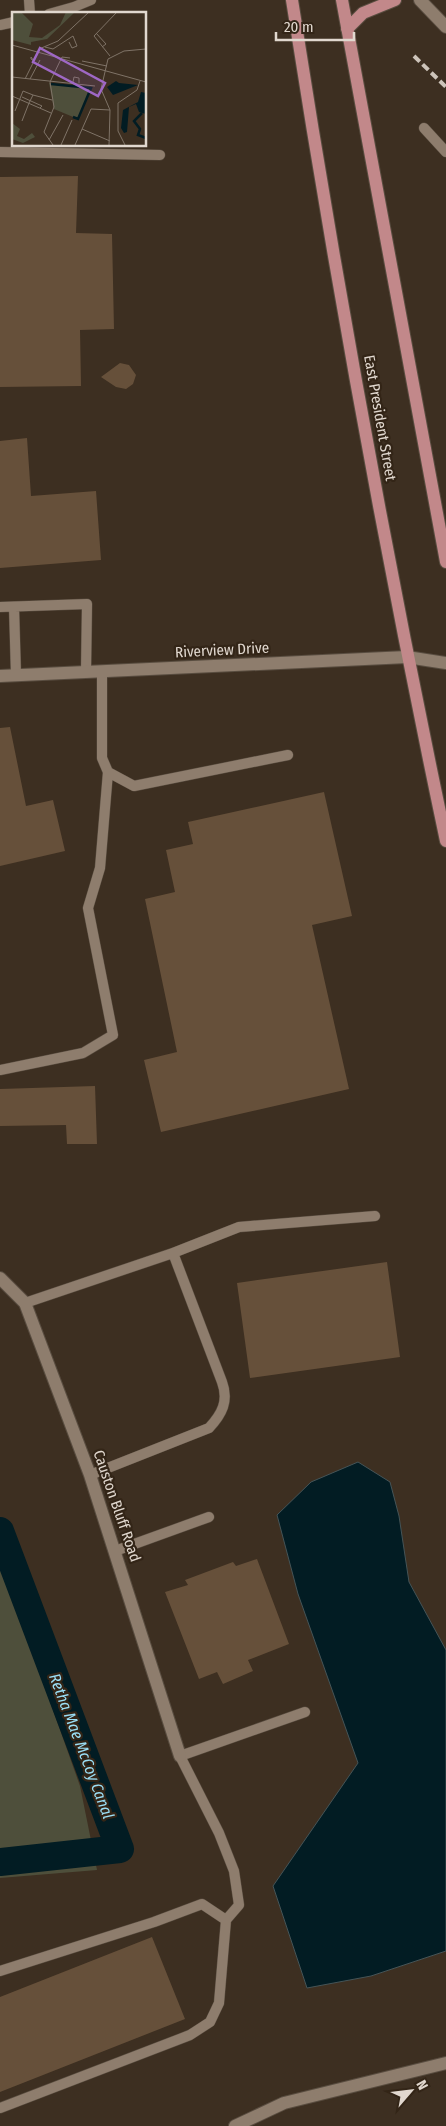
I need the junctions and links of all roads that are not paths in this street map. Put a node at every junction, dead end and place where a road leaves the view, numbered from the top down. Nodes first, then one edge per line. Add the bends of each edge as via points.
1 (91, 0) edge
2 (292, 0) edge
3 (342, 0) edge
4 (395, 0) edge
5 (420, 0) edge
6 (57, 12) edge
7 (446, 27) edge
8 (347, 29) junction
9 (424, 128) dead end
10 (0, 152) edge
11 (446, 152) edge
12 (160, 155) dead end
13 (446, 562) edge
14 (0, 607) edge
15 (14, 607) junction
16 (407, 657) junction
17 (446, 663) edge
18 (102, 671) junction
19 (86, 672) junction
20 (16, 675) junction
21 (0, 676) edge
22 (288, 755) dead end
23 (108, 772) junction
24 (446, 841) edge
25 (0, 1070) edge
26 (376, 1216) dead end
27 (173, 1253) junction
28 (0, 1278) edge
29 (25, 1303) junction
30 (90, 1475) junction
31 (209, 1517) dead end
32 (115, 1551) junction
33 (304, 1712) dead end
34 (180, 1756) junction
35 (226, 1920) junction
36 (0, 1971) edge
37 (446, 2063) edge
38 (0, 2108) edge
39 (235, 2126) edge

1 - 6 lane
2 - 16 main road, East President Street via 324,209
3 - 8 main road
4 - 8 main road via 363,13
5 - 7 street
8 - 13 main road
9 - 11 lane
10 - 12 lane
14 - 15 lane
15 - 19 lane via 87,604
15 - 20 lane
16 - 17 street, Riverview Drive
16 - 18 street, Riverview Drive
16 - 24 main road, East President Street
18 - 19 street, Riverview Drive
18 - 23 lane via 102,758
19 - 20 street, Riverview Drive
20 - 21 street, Riverview Drive
22 - 23 lane via 134,786
23 - 25 lane via 100,868 88,908 113,1036 83,1053
26 - 27 lane via 239,1227
27 - 29 lane
27 - 30 lane via 226,1392 222,1414 209,1428
28 - 29 street, Causton Bluff Road
29 - 30 street, Causton Bluff Road
30 - 32 street, Causton Bluff Road
31 - 32 lane
32 - 34 street, Causton Bluff Road
33 - 34 lane
34 - 35 lane via 234,1871 239,1905
35 - 36 lane via 202,1904
35 - 38 lane via 219,2003 210,2022 190,2034
37 - 39 street via 284,2104

